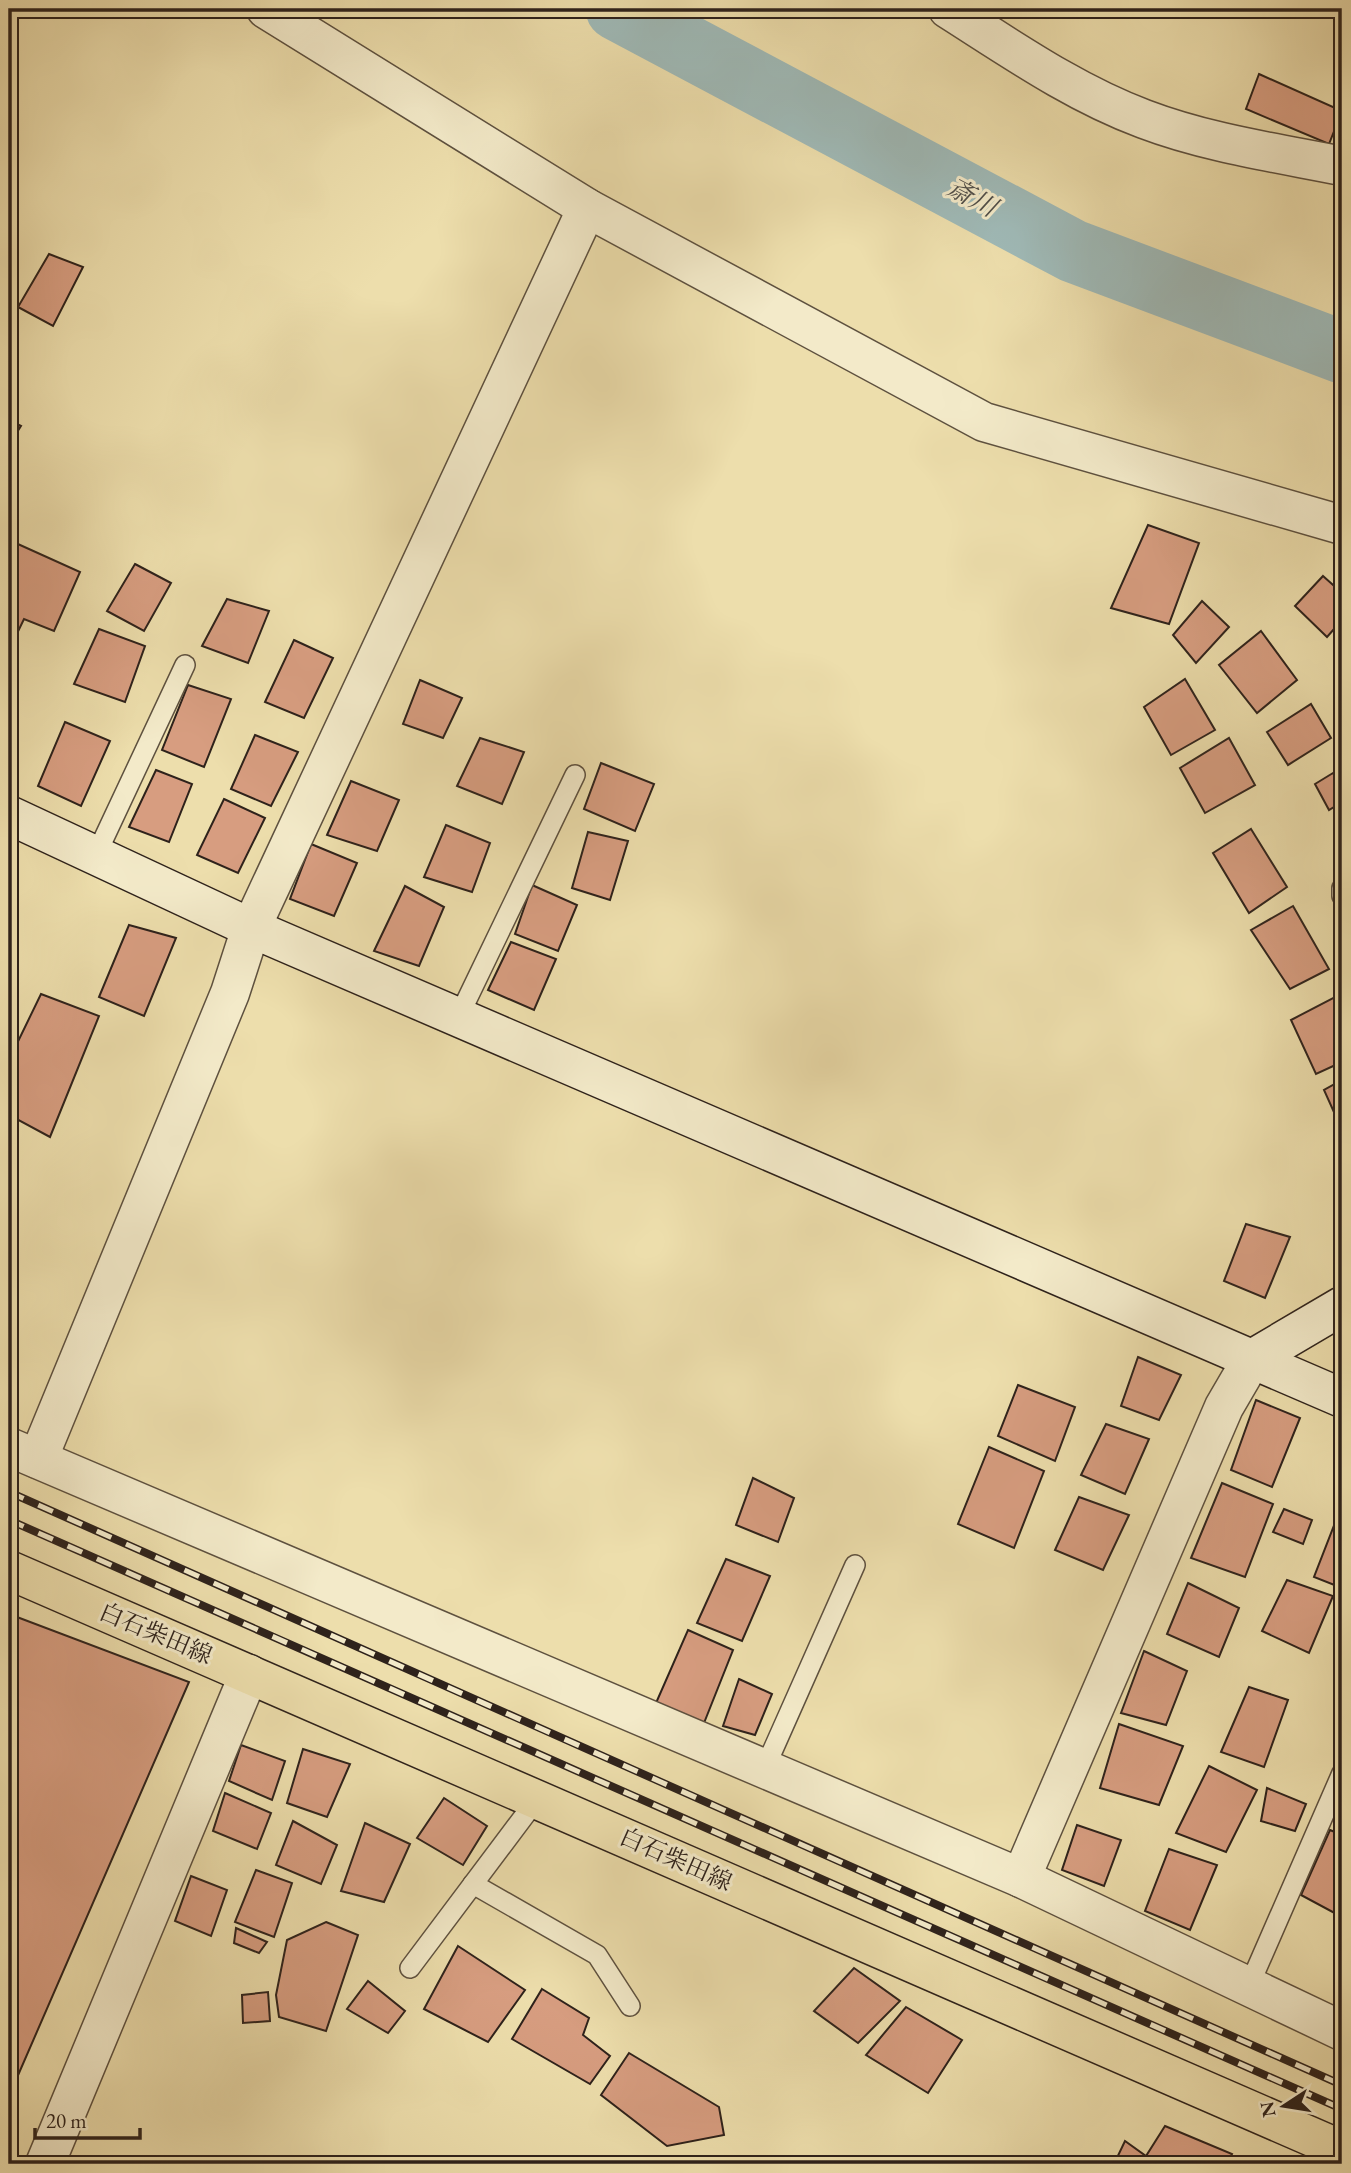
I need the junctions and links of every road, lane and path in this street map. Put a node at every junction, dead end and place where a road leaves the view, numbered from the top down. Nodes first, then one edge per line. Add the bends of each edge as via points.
1 (266, 9) edge
2 (948, 9) edge
3 (1342, 166) edge
4 (587, 208) junction
5 (1342, 525) edge
6 (185, 665) dead end
7 (575, 775) dead end
8 (9, 815) edge
9 (96, 855) junction
10 (1342, 888) edge
11 (1342, 896) edge
12 (251, 928) junction
13 (458, 1018) junction
14 (1342, 1306) edge
15 (1252, 1359) junction
16 (1342, 1398) edge
17 (23, 1453) edge
18 (855, 1565) dead end
19 (9, 1570) edge
20 (249, 1674) junction
21 (764, 1770) junction
22 (1342, 1773) edge
23 (537, 1799) junction
24 (1021, 1878) junction
25 (473, 1884) junction
26 (410, 1968) dead end
27 (1249, 1986) junction
28 (630, 2006) dead end
29 (1342, 2031) edge
30 (1342, 2150) edge
31 (45, 2164) edge

1 - 4 street
2 - 3 street via 1038,67 1144,119 1234,144
4 - 5 street via 984,422
4 - 12 street
6 - 9 lane
7 - 13 lane
8 - 9 street
9 - 12 street
10 - 11 lane
12 - 13 street
12 - 17 street via 230,993
13 - 15 street
14 - 15 street
15 - 16 street
15 - 24 street via 1224,1407
17 - 21 street
18 - 21 lane
19 - 20 main road, 白石柴田線
20 - 23 main road, 白石柴田線
20 - 31 street
21 - 24 street
22 - 27 lane
23 - 25 lane
23 - 30 main road, 白石柴田線
24 - 27 street
25 - 26 lane
25 - 28 lane via 597,1955
27 - 29 street

